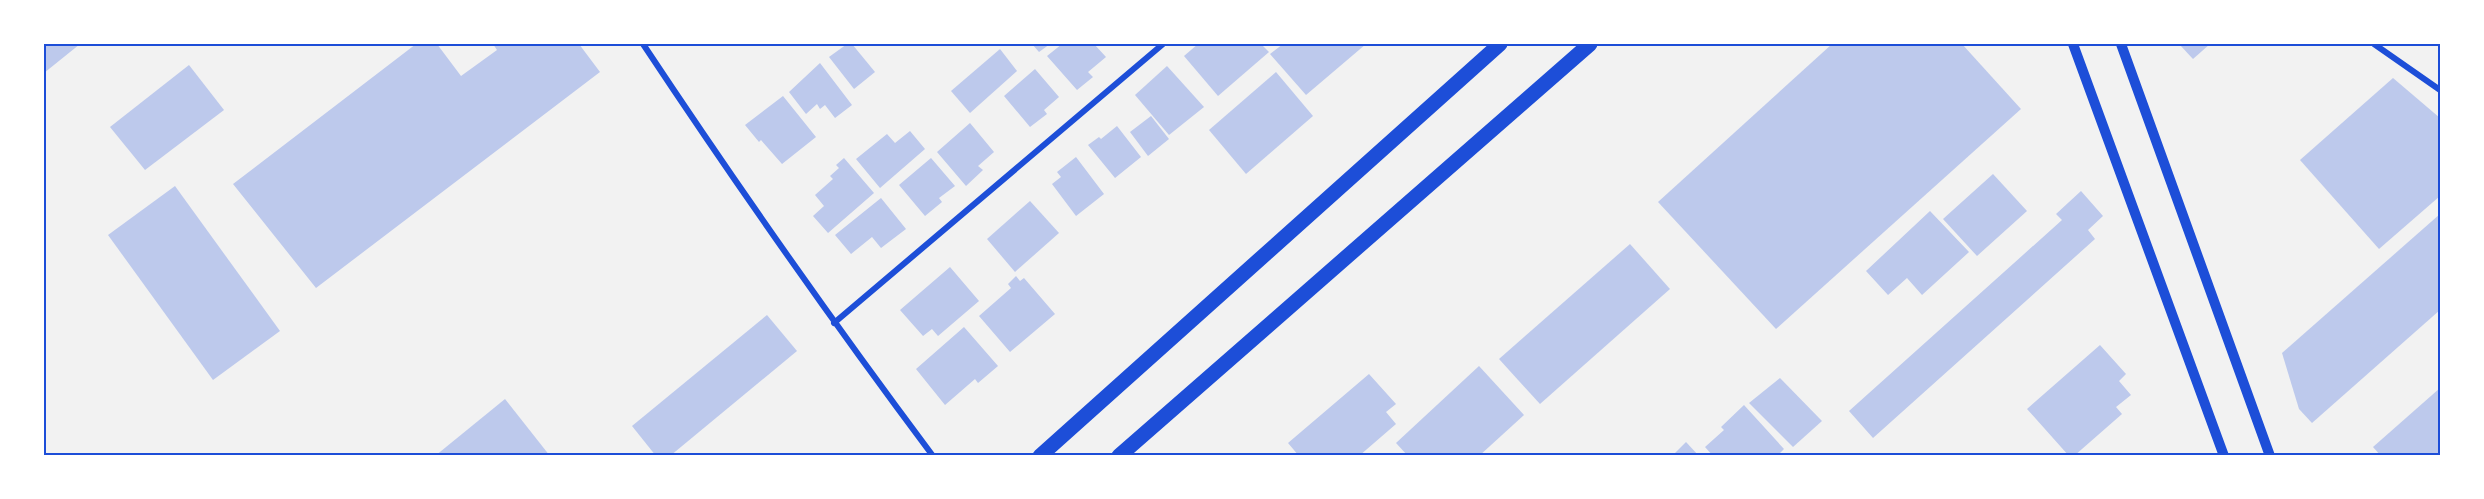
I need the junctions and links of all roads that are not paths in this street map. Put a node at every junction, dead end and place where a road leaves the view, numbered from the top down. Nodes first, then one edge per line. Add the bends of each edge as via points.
1 (643, 44) edge
2 (1163, 44) edge
3 (1500, 44) edge
4 (1590, 44) edge
5 (2073, 44) edge
6 (2121, 44) edge
7 (2374, 44) edge
8 (2440, 90) edge
9 (834, 322) junction
10 (933, 456) edge
11 (1040, 456) edge
12 (1119, 456) edge
13 (2224, 456) edge
14 (2270, 456) edge

1 - 9 street
2 - 9 street
3 - 11 main road
4 - 12 main road
5 - 13 street
6 - 14 street
7 - 8 street
9 - 10 street

